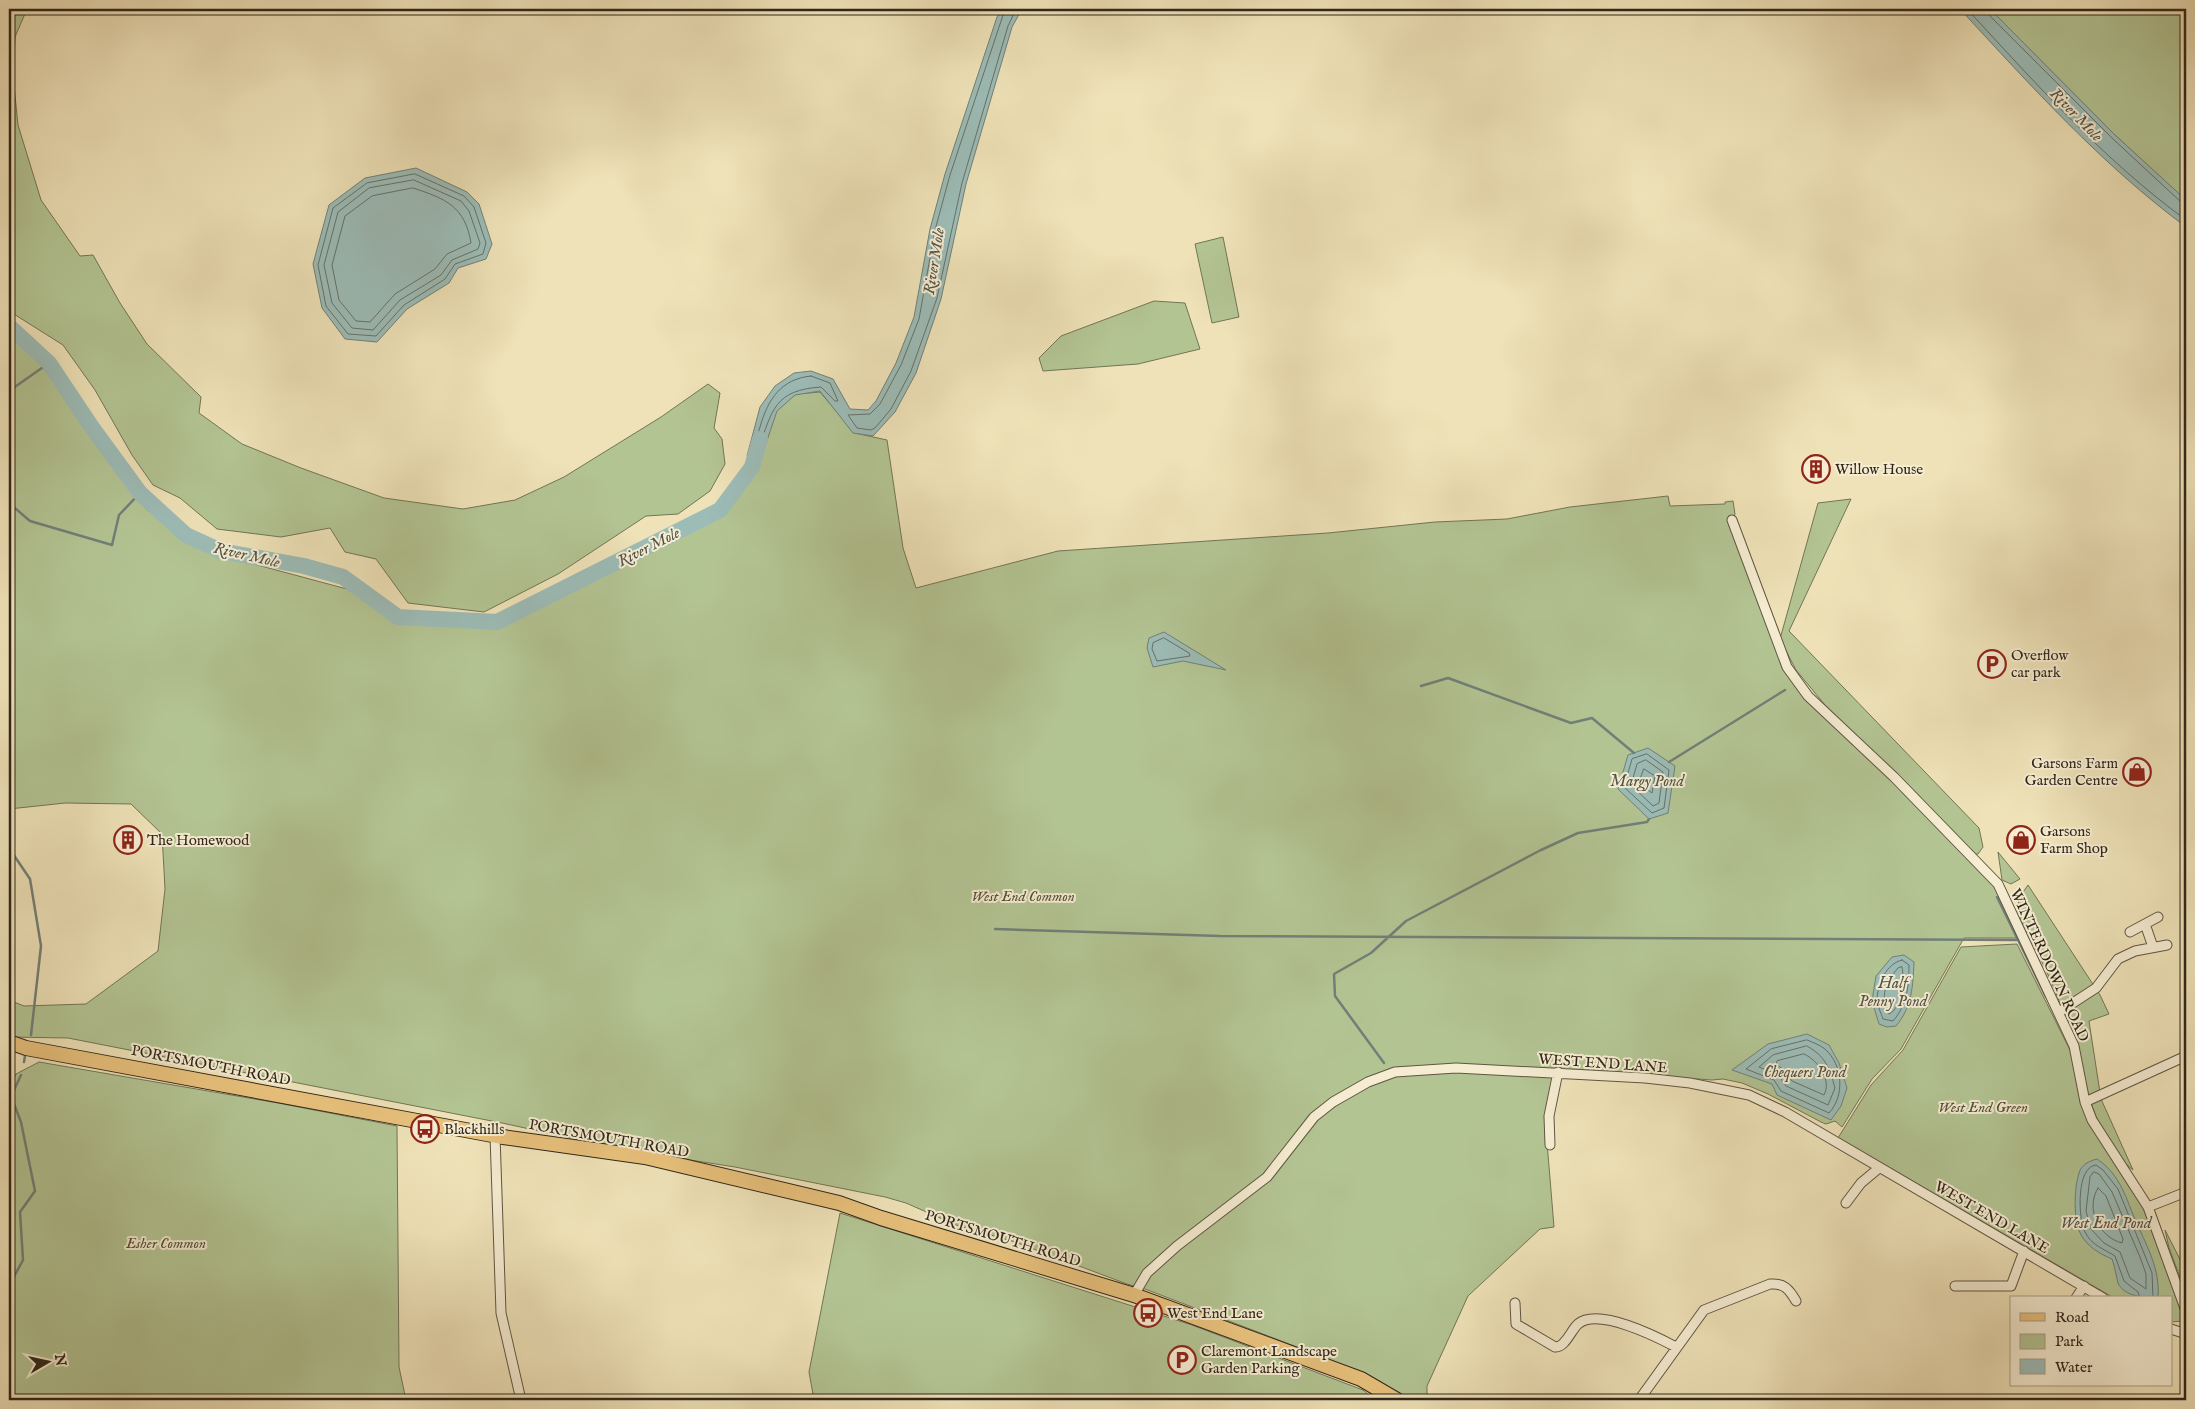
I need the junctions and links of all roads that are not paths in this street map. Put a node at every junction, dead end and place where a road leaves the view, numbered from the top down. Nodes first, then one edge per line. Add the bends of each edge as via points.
1 (1732, 520) dead end
2 (2158, 917) dead end
3 (2145, 924) junction
4 (2130, 932) dead end
5 (2167, 945) dead end
6 (2153, 947) junction
7 (2059, 1012) junction
8 (9, 1042) edge
9 (2186, 1056) edge
10 (1558, 1072) junction
11 (2086, 1102) junction
12 (495, 1135) junction
13 (1550, 1145) dead end
14 (1879, 1168) junction
15 (2186, 1192) edge
16 (1846, 1203) dead end
17 (2148, 1206) junction
18 (2024, 1251) junction
19 (1955, 1286) dead end
20 (2084, 1286) junction
21 (1134, 1295) junction
22 (2077, 1296) edge
23 (2100, 1296) edge
24 (1796, 1301) dead end
25 (1515, 1303) dead end
26 (2186, 1311) edge
27 (2172, 1329) edge
28 (2186, 1334) edge
29 (1676, 1347) junction
30 (521, 1400) edge
31 (1397, 1400) edge
32 (1639, 1400) edge

1 - 7 street, WINTERDOWN ROAD via 1787,668 1808,696 1998,884
2 - 3 street
3 - 4 street
3 - 6 street
5 - 6 street
6 - 7 street via 2118,958 2096,988
7 - 11 street, WINTERDOWN ROAD via 2074,1046
8 - 12 main road, PORTSMOUTH ROAD via 26,1048
9 - 11 street
10 - 13 street via 1549,1116
10 - 14 street, WEST END LANE via 1681,1082 1749,1095 1785,1112
10 - 21 street, WEST END LANE via 1422,1069 1395,1072 1368,1082 1314,1117 1268,1177 1177,1246 1147,1274
11 - 17 street, WINTERDOWN ROAD via 2103,1140
12 - 21 main road, PORTSMOUTH ROAD via 645,1158 773,1186 839,1203
12 - 30 street via 501,1313
14 - 16 street via 1861,1183
14 - 18 street, WEST END LANE
15 - 17 street
17 - 26 street, WINTERDOWN ROAD
18 - 19 street via 2011,1286
18 - 20 street, WEST END LANE
20 - 22 street
20 - 23 street, WEST END LANE
21 - 31 main road, PORTSMOUTH ROAD via 1361,1379
24 - 29 street via 1789,1289 1770,1284 1704,1310
25 - 29 street via 1516,1324 1558,1348 1579,1323 1588,1320 1629,1326
27 - 28 street
29 - 32 street

